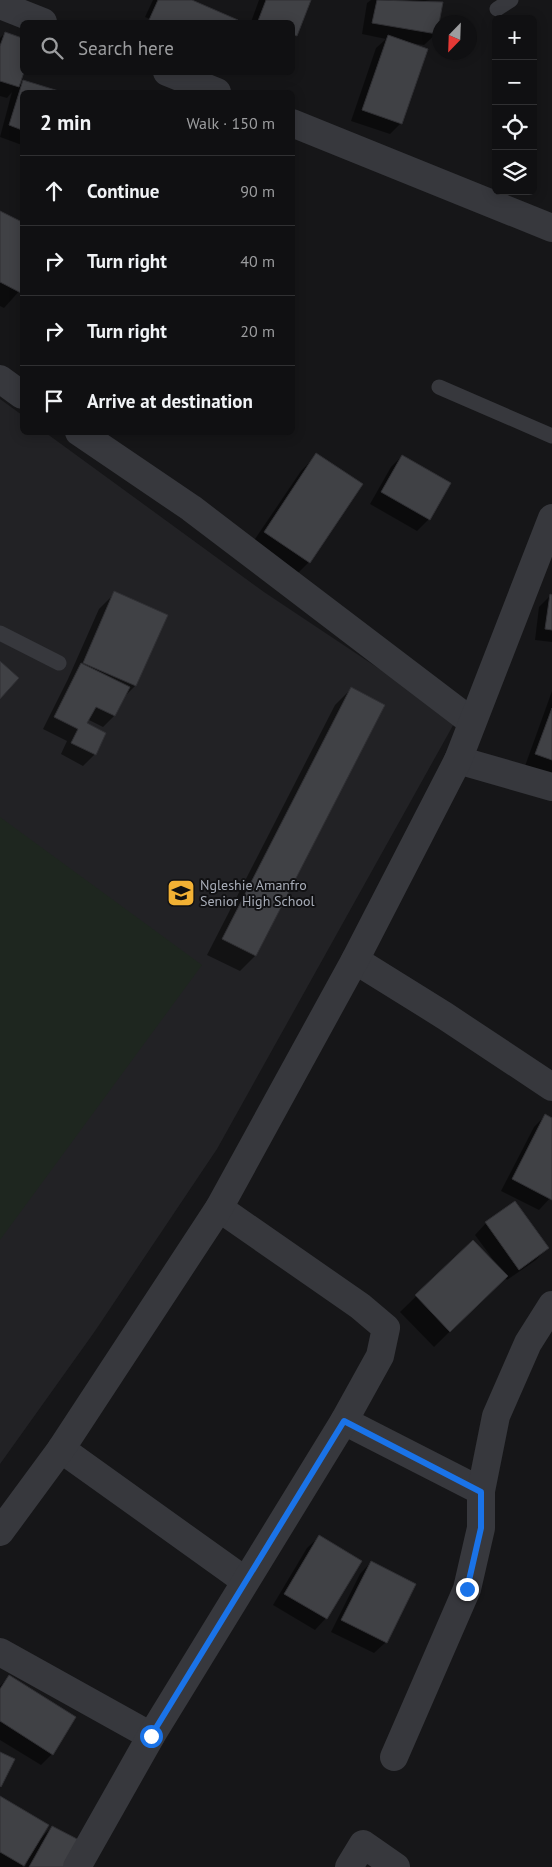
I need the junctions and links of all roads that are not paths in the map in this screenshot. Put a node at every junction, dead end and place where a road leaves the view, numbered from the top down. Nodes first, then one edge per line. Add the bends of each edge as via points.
1 (511, 0) edge
2 (0, 5) edge
3 (497, 9) dead end
4 (38, 20) edge
5 (174, 75) edge
6 (211, 90) edge
7 (295, 124) edge
8 (552, 228) edge
9 (0, 379) edge
10 (439, 387) dead end
11 (20, 394) edge
12 (82, 435) edge
13 (552, 436) edge
14 (552, 518) edge
15 (0, 633) edge
16 (59, 663) dead end
17 (472, 722) junction
18 (458, 760) junction
19 (552, 787) edge
20 (355, 960) junction
21 (552, 1087) edge
22 (219, 1208) junction
23 (552, 1304) edge
24 (344, 1421) junction
25 (61, 1449) junction
26 (481, 1492) junction
27 (0, 1532) edge
28 (244, 1580) junction
29 (0, 1652) edge
30 (151, 1736) junction
31 (394, 1757) dead end
32 (77, 1867) edge
33 (349, 1867) edge
34 (396, 1867) edge

1 - 3 lane
2 - 4 street
5 - 6 street
7 - 8 street
9 - 11 street
10 - 13 lane
12 - 17 street via 191,508
14 - 17 street
15 - 16 lane
17 - 18 street
18 - 19 street
18 - 20 street
20 - 21 street
20 - 22 street
22 - 24 street via 360,1306 386,1328 380,1356
22 - 25 street
23 - 26 street via 528,1343 496,1416
24 - 26 street
24 - 28 street
25 - 27 street
25 - 28 street
26 - 31 street via 481,1528 467,1589
28 - 30 street
29 - 30 street
30 - 32 street
33 - 34 street via 363,1844

